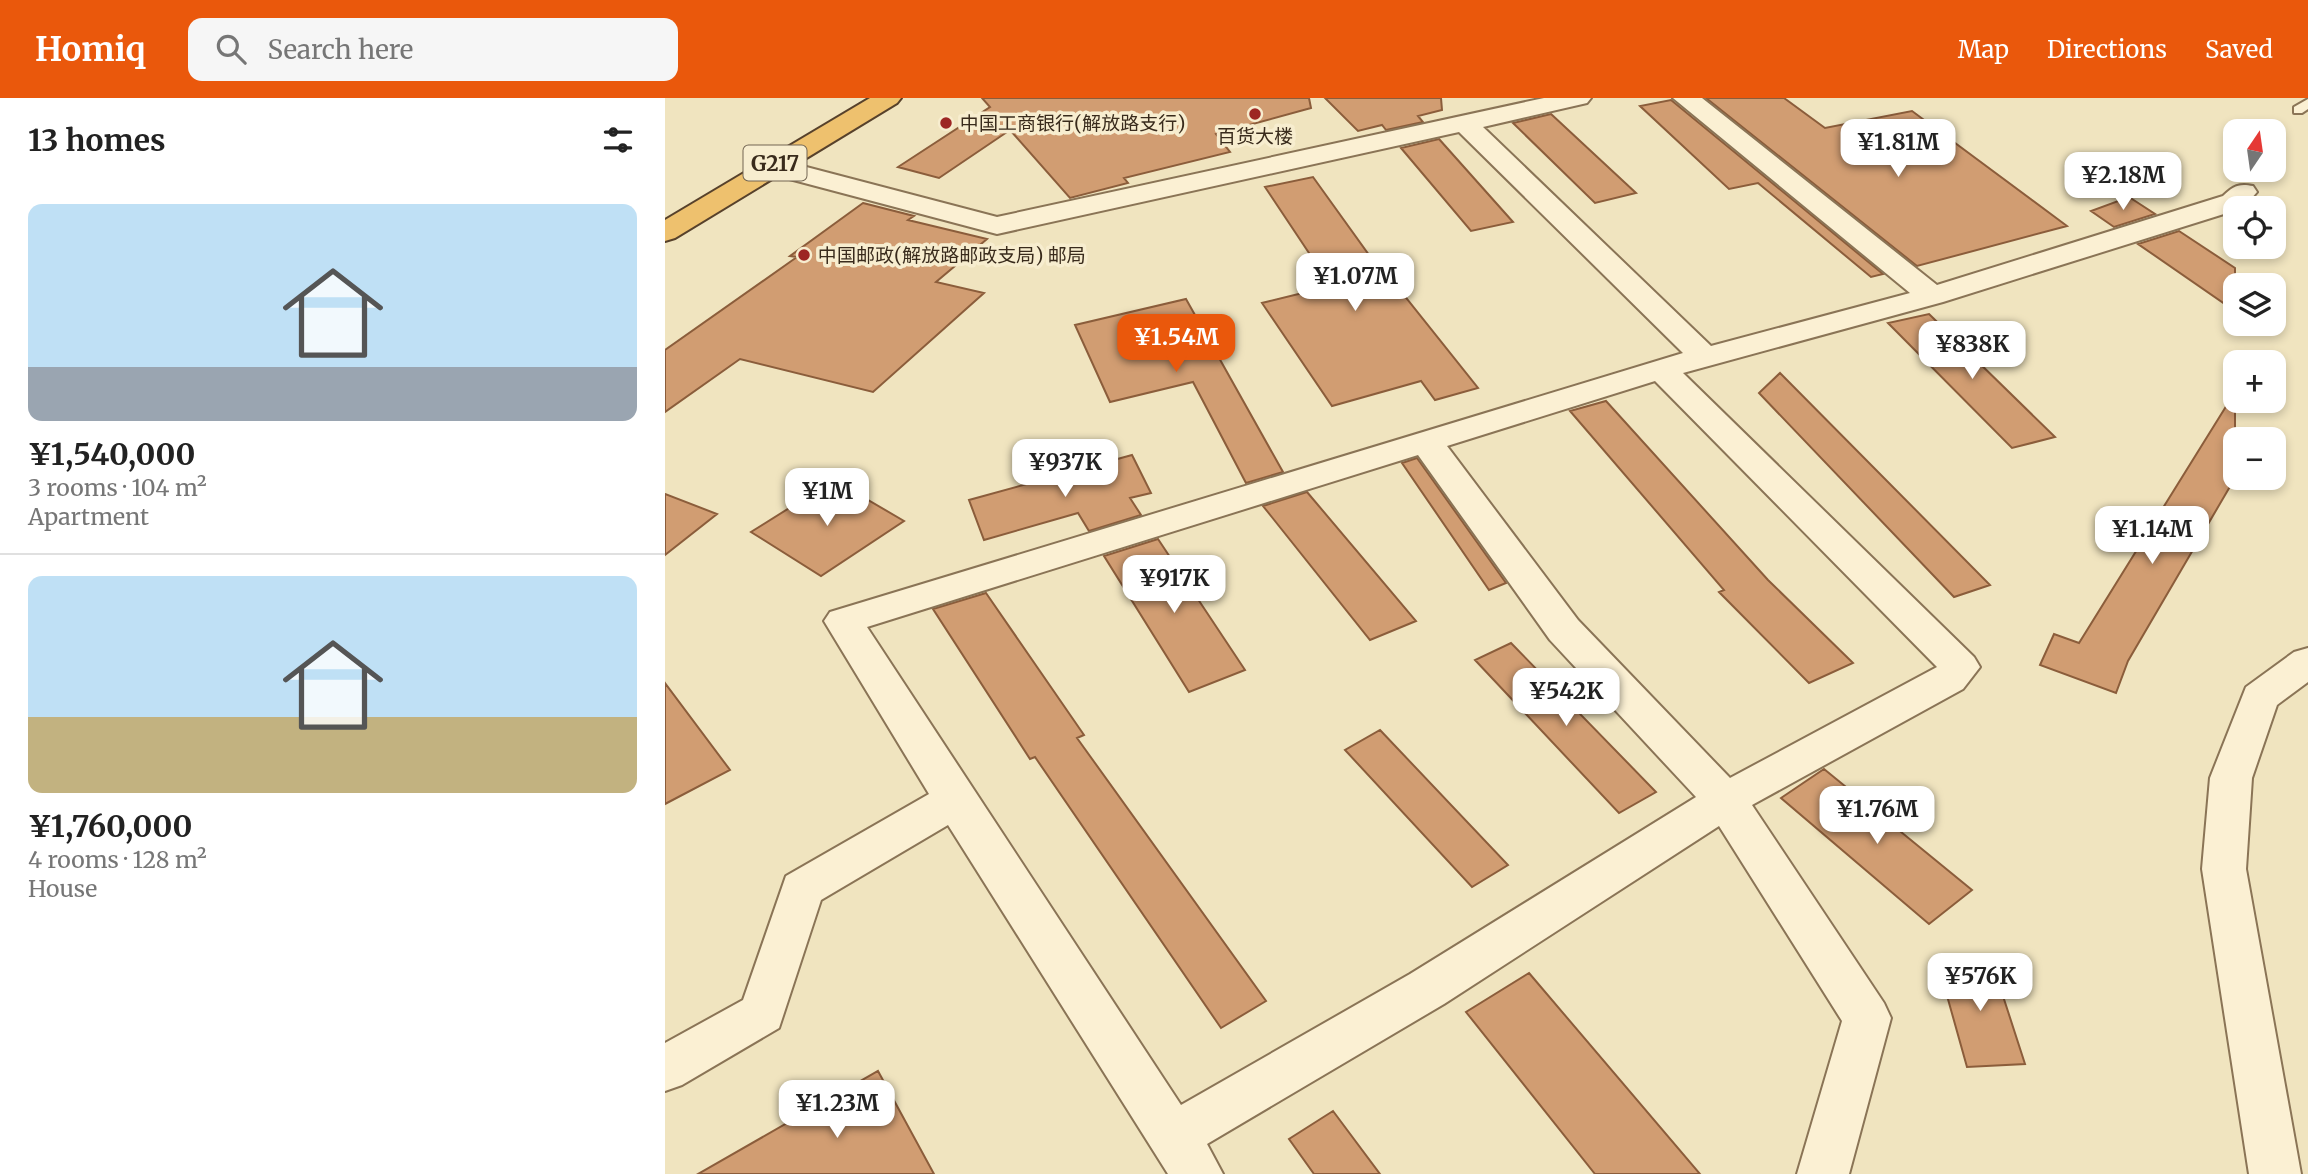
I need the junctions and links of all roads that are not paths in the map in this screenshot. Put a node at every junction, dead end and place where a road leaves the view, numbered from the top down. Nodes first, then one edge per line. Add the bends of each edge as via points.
1 (850, 98) edge
2 (888, 98) edge
3 (1578, 98) edge
4 (1686, 98) edge
5 (1464, 123) junction
6 (772, 166) junction
7 (2243, 192) dead end
8 (665, 209) edge
9 (665, 232) edge
10 (1931, 296) junction
11 (1705, 356) junction
12 (1661, 369) junction
13 (1427, 443) junction
14 (2308, 662) edge
15 (955, 800) junction
16 (1725, 800) junction
17 (665, 1069) edge
18 (1173, 1136) junction
19 (1197, 1174) edge
20 (1823, 1174) edge
21 (2275, 1174) edge

1 - 8 highway, G217
2 - 6 highway, G217
3 - 5 street
4 - 10 street
5 - 6 street via 997,226
5 - 11 street
6 - 9 highway, G217
7 - 10 street via 2233,202
10 - 11 street
11 - 12 street
12 - 13 street
12 - 16 street via 1960,667 1949,679
13 - 15 street via 843,621
13 - 16 street via 1564,630
14 - 21 street via 2260,697 2231,778 2224,869
15 - 17 street via 802,889 762,1013
15 - 18 street
16 - 18 street via 1427,989
16 - 20 street via 1867,1018
18 - 19 street

